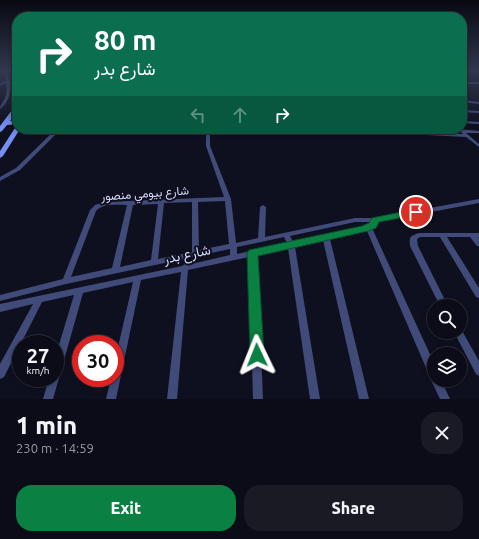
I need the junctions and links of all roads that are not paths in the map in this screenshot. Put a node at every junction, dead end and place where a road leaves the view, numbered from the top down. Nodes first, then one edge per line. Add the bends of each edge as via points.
1 (7, 90) edge
2 (467, 102) edge
3 (479, 103) edge
4 (0, 108) edge
5 (467, 111) edge
6 (479, 112) edge
7 (12, 113) edge
8 (467, 122) edge
9 (479, 122) edge
10 (3, 123) edge
11 (0, 130) edge
12 (467, 131) edge
13 (479, 132) edge
14 (14, 134) edge
15 (54, 134) edge
16 (208, 134) edge
17 (432, 134) edge
18 (465, 134) edge
19 (467, 136) junction
20 (8, 143) junction
21 (0, 144) edge
22 (478, 144) edge
23 (0, 156) edge
24 (0, 179) edge
25 (228, 199) junction
26 (196, 200) junction
27 (479, 200) edge
28 (161, 202) junction
29 (130, 203) junction
30 (263, 206) dead end
31 (375, 220) junction
32 (369, 228) junction
33 (286, 235) junction
34 (442, 235) junction
35 (476, 235) edge
36 (326, 237) junction
37 (261, 240) junction
38 (479, 244) edge
39 (291, 245) junction
40 (232, 246) junction
41 (253, 253) junction
42 (196, 254) junction
43 (234, 257) junction
44 (154, 262) junction
45 (185, 267) junction
46 (115, 271) junction
47 (138, 278) junction
48 (66, 281) junction
49 (80, 290) junction
50 (479, 295) edge
51 (0, 298) edge
52 (40, 299) junction
53 (440, 299) edge
54 (0, 308) edge
55 (462, 339) edge
56 (64, 344) edge
57 (427, 358) edge
58 (479, 371) edge
59 (0, 374) edge
60 (51, 387) edge
61 (439, 387) edge
62 (48, 399) edge
63 (111, 399) edge
64 (172, 399) edge
65 (258, 399) edge
66 (315, 399) edge
67 (364, 399) edge
68 (444, 399) edge

1 - 4 street via 7,98
2 - 3 street
5 - 6 street
7 - 10 main road
8 - 9 street
10 - 11 main road
12 - 13 street
14 - 20 main road
15 - 24 street via 18,168
16 - 25 street via 208,146
17 - 19 street
18 - 19 street
19 - 22 street
20 - 21 main road
20 - 23 main road
25 - 26 street, شارع بيومي منصور
25 - 40 street
26 - 28 street, شارع بيومي منصور
26 - 42 street
27 - 31 street, شارع بدر
28 - 29 street, شارع بيومي منصور
28 - 44 street
29 - 46 street
29 - 48 street, شارع بيومي منصور via 104,204 94,208
30 - 37 street
31 - 32 street
31 - 33 street, شارع بدر via 360,219
32 - 36 street, شارع بدر
32 - 57 street
33 - 37 street, شارع بدر
33 - 39 street
34 - 35 street
34 - 50 street
34 - 53 street via 415,236 412,242
35 - 38 street
36 - 39 street, شارع بدر
36 - 67 street
37 - 40 street, شارع بدر
39 - 41 street, شارع بدر
39 - 66 street
40 - 42 street, شارع بدر
40 - 43 street
41 - 43 street, شارع بدر
41 - 65 street
42 - 44 street, شارع بدر
43 - 45 street, شارع بدر
44 - 46 street, شارع بدر
45 - 47 street, شارع بدر
45 - 64 street
46 - 48 street, شارع بدر
47 - 49 street, شارع بدر
47 - 63 street
48 - 51 street, شارع بدر
49 - 52 street, شارع بدر
49 - 56 street
52 - 54 street, شارع بدر
52 - 59 street
55 - 58 street
60 - 62 street
61 - 68 street

